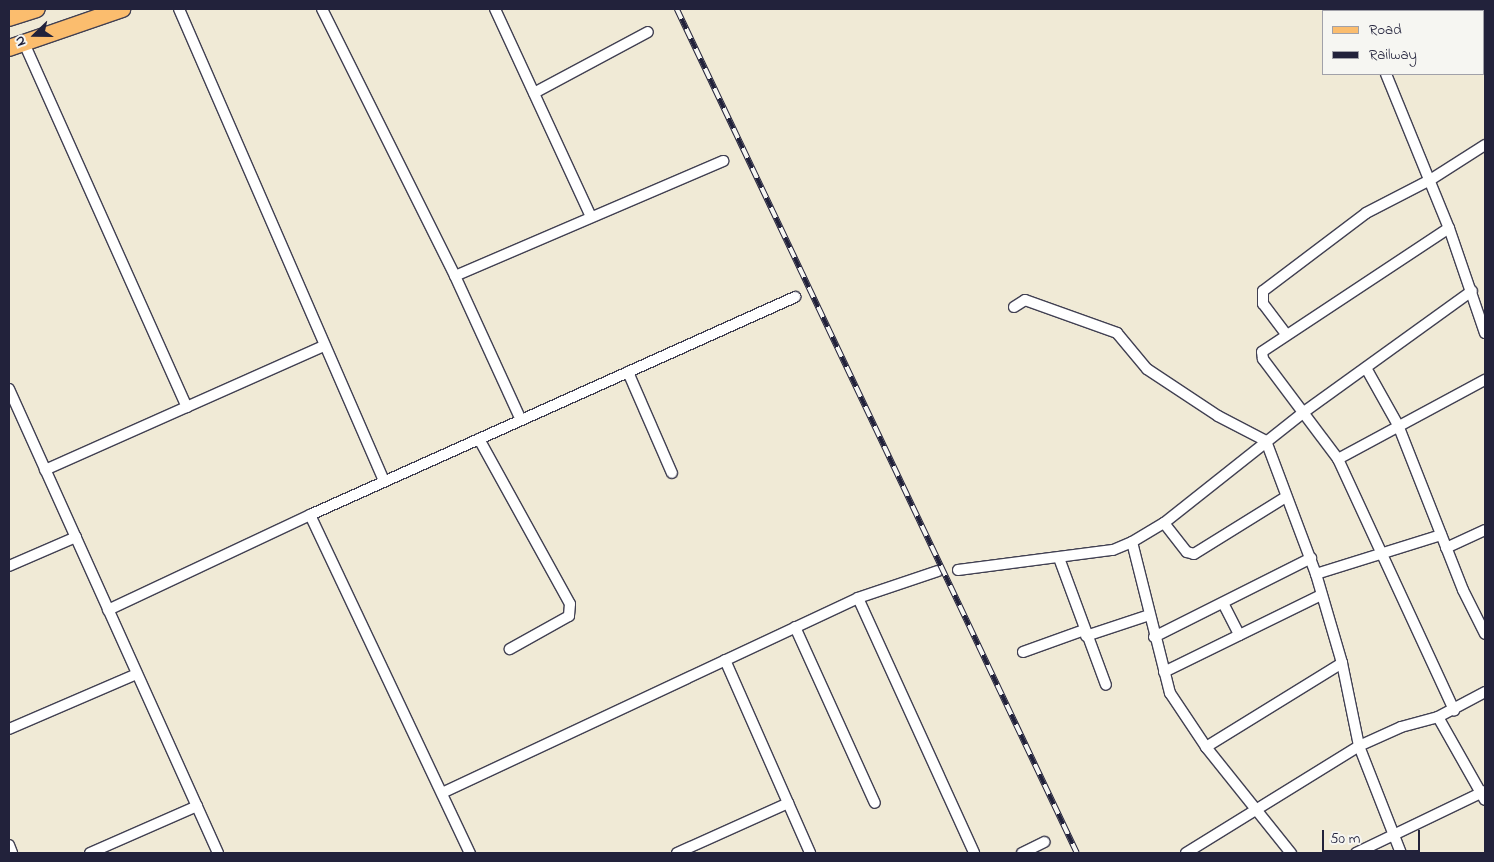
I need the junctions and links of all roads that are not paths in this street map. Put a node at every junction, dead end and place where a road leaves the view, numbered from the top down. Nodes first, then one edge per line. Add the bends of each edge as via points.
1 (37, 9) edge
2 (122, 9) edge
3 (179, 9) edge
4 (322, 9) edge
5 (496, 9) edge
6 (9, 18) edge
7 (648, 32) dead end
8 (16, 46) edge
9 (1386, 75) edge
10 (534, 92) junction
11 (1485, 145) edge
12 (723, 161) dead end
13 (1430, 180) junction
14 (591, 217) junction
15 (1449, 228) junction
16 (456, 276) junction
17 (1472, 291) junction
18 (795, 297) dead end
19 (1014, 306) dead end
20 (1485, 333) edge
21 (1286, 334) junction
22 (323, 346) junction
23 (1366, 368) junction
24 (628, 372) junction
25 (1485, 380) edge
26 (9, 389) edge
27 (12, 404) edge
28 (187, 406) junction
29 (1304, 412) junction
30 (521, 420) junction
31 (1398, 425) junction
32 (479, 439) junction
33 (1266, 441) junction
34 (1338, 459) junction
35 (45, 470) junction
36 (672, 473) dead end
37 (384, 481) junction
38 (1286, 497) junction
39 (310, 514) junction
40 (1164, 523) junction
41 (1485, 530) edge
42 (1441, 535) junction
43 (76, 537) junction
44 (1132, 542) junction
45 (1446, 548) junction
46 (1379, 553) junction
47 (1059, 558) junction
48 (1310, 558) junction
49 (9, 566) edge
50 (958, 570) dead end
51 (938, 572) dead end
52 (1316, 574) junction
53 (1322, 595) junction
54 (858, 598) junction
55 (1223, 603) junction
56 (108, 610) junction
57 (1149, 614) junction
58 (795, 627) junction
59 (1085, 633) junction
60 (1485, 634) edge
61 (1239, 635) junction
62 (1154, 637) junction
63 (510, 648) dead end
64 (1023, 652) dead end
65 (725, 660) junction
66 (1342, 664) junction
67 (1164, 672) junction
68 (138, 674) junction
69 (1106, 685) dead end
70 (1485, 692) edge
71 (1454, 710) junction
72 (1438, 717) junction
73 (9, 729) edge
74 (1358, 746) junction
75 (1206, 747) junction
76 (442, 793) junction
77 (1484, 794) edge
78 (875, 802) dead end
79 (788, 803) junction
80 (197, 806) junction
81 (1256, 810) junction
82 (1395, 832) junction
83 (1045, 842) dead end
84 (9, 846) edge
85 (12, 853) edge
86 (90, 853) edge
87 (218, 853) edge
88 (470, 853) edge
89 (677, 853) edge
90 (810, 853) edge
91 (974, 853) edge
92 (1022, 853) edge
93 (1186, 853) edge
94 (1291, 853) edge
95 (1356, 853) edge
96 (1401, 853) edge

1 - 6 main road
2 - 8 main road
3 - 22 street
4 - 16 street
5 - 10 street
7 - 10 street
8 - 28 street
9 - 13 street
10 - 14 street
11 - 13 street
12 - 14 street
13 - 15 street
13 - 21 street via 1366,213 1263,291 1263,304
14 - 16 street
15 - 17 street
15 - 21 street
16 - 30 street
17 - 20 street
17 - 23 street
18 - 24 street
19 - 33 street via 1025,300 1117,333 1147,369 1218,416
21 - 29 street via 1262,352
22 - 28 street
22 - 37 street
23 - 29 street
23 - 31 street
24 - 30 street
24 - 36 street
25 - 31 street
26 - 27 street
27 - 35 street
28 - 35 street
29 - 33 street
29 - 34 street
30 - 32 street
31 - 34 street
31 - 42 street
32 - 37 street
32 - 63 street via 570,604 569,616
33 - 38 street
33 - 40 street
34 - 46 street
35 - 43 street
37 - 39 street
38 - 40 street via 1194,554 1187,552
38 - 48 street
39 - 56 street
39 - 76 street
40 - 44 street
41 - 45 street
42 - 45 street
42 - 46 street
43 - 49 street
43 - 56 street
44 - 47 street via 1113,550
44 - 57 street
45 - 60 street
46 - 52 street
46 - 71 street
47 - 50 street
47 - 59 street
48 - 52 street
48 - 55 street
51 - 54 street
52 - 53 street
53 - 61 street
53 - 66 street
54 - 58 street
54 - 91 street
55 - 61 street
55 - 62 street
56 - 68 street
57 - 59 street
57 - 62 street
58 - 65 street
58 - 78 street
59 - 64 street
59 - 69 street
61 - 67 street
62 - 67 street
65 - 76 street
65 - 79 street
66 - 74 street
66 - 75 street
67 - 75 street via 1170,693
68 - 73 street
68 - 80 street
70 - 71 street
71 - 72 street
72 - 74 street via 1401,727
72 - 77 street
74 - 81 street
74 - 82 street
75 - 81 street
76 - 88 street
77 - 82 street
79 - 89 street
79 - 90 street
80 - 86 street
80 - 87 street
81 - 93 street
81 - 94 street
82 - 95 street
82 - 96 street
83 - 92 street
84 - 85 street

